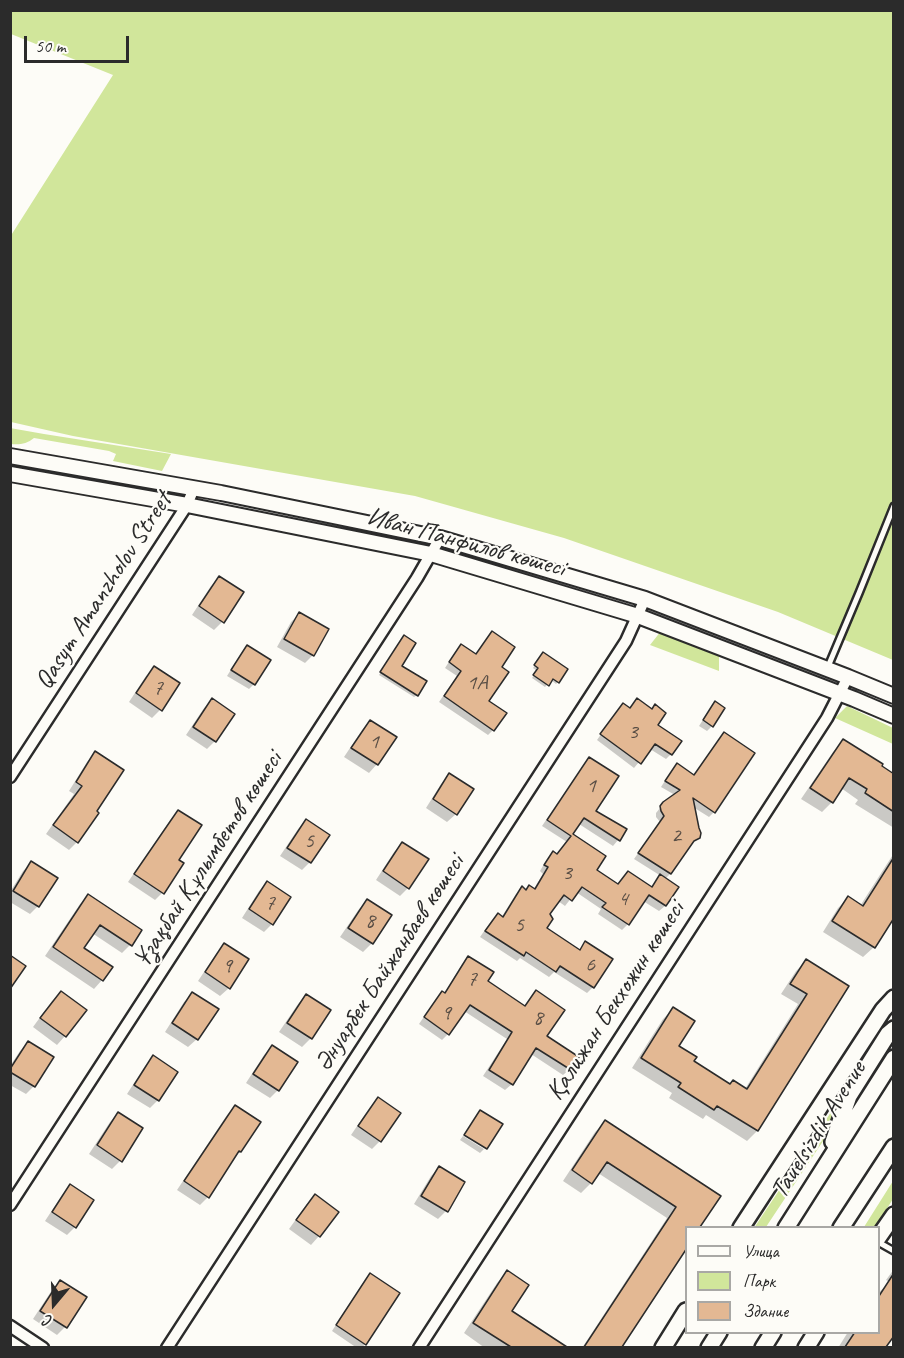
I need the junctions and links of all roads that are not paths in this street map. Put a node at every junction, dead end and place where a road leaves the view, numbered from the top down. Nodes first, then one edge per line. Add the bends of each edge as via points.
1 (10, 456) edge
2 (10, 474) edge
3 (194, 488) junction
4 (187, 505) junction
5 (894, 506) edge
6 (440, 538) junction
7 (431, 554) junction
8 (645, 599) junction
9 (638, 616) junction
10 (827, 669) junction
11 (848, 677) junction
12 (840, 694) junction
13 (894, 696) edge
14 (894, 716) edge
15 (10, 777) edge
16 (894, 998) edge
17 (894, 1029) edge
18 (894, 1058) edge
19 (894, 1147) edge
20 (825, 1166) junction
21 (10, 1205) edge
22 (894, 1215) edge
23 (742, 1226) edge
24 (787, 1226) edge
25 (842, 1226) edge
26 (880, 1238) edge
27 (880, 1241) edge
28 (894, 1251) edge
29 (685, 1314) edge
30 (10, 1326) edge
31 (718, 1334) edge
32 (772, 1334) edge
33 (815, 1334) edge
34 (43, 1347) edge
35 (167, 1347) edge
36 (419, 1347) edge
37 (663, 1347) edge
38 (710, 1347) edge
39 (763, 1347) edge
40 (806, 1347) edge

1 - 3 street, Иван Панфилов көшесі
2 - 4 street, Иван Панфилов көшесі
3 - 4 street, Qasym Amanzholov Street
3 - 6 street, Иван Панфилов көшесі
4 - 7 street, Иван Панфилов көшесі
4 - 15 street, Qasym Amanzholov Street
5 - 10 lane
6 - 7 street, Ұзақбай Құлымбетов көшесі
6 - 8 street, Иван Панфилов көшесі
7 - 9 street, Иван Панфилов көшесі
7 - 21 street, Ұзақбай Құлымбетов көшесі
8 - 9 street, Әнуарбек Байжанбаев көшесі
8 - 10 street, Иван Панфилов көшесі
9 - 12 street, Иван Панфилов көшесі
9 - 35 street, Әнуарбек Байжанбаев көшесі via 620,651
10 - 11 street, Иван Панфилов көшесі
11 - 12 street, Қалижан Бекхожин көшесі
11 - 13 street, Иван Панфилов көшесі
12 - 14 street, Иван Панфилов көшесі
12 - 36 street, Қалижан Бекхожин көшесі
16 - 23 main road
17 - 20 main road via 849,1096
18 - 20 main road, Tauelsizdik Avenue
19 - 25 main road
20 - 24 main road, Tauelsizdik Avenue
22 - 26 main road
27 - 28 lane
29 - 37 main road
30 - 34 street
31 - 38 main road
32 - 39 main road
33 - 40 main road

